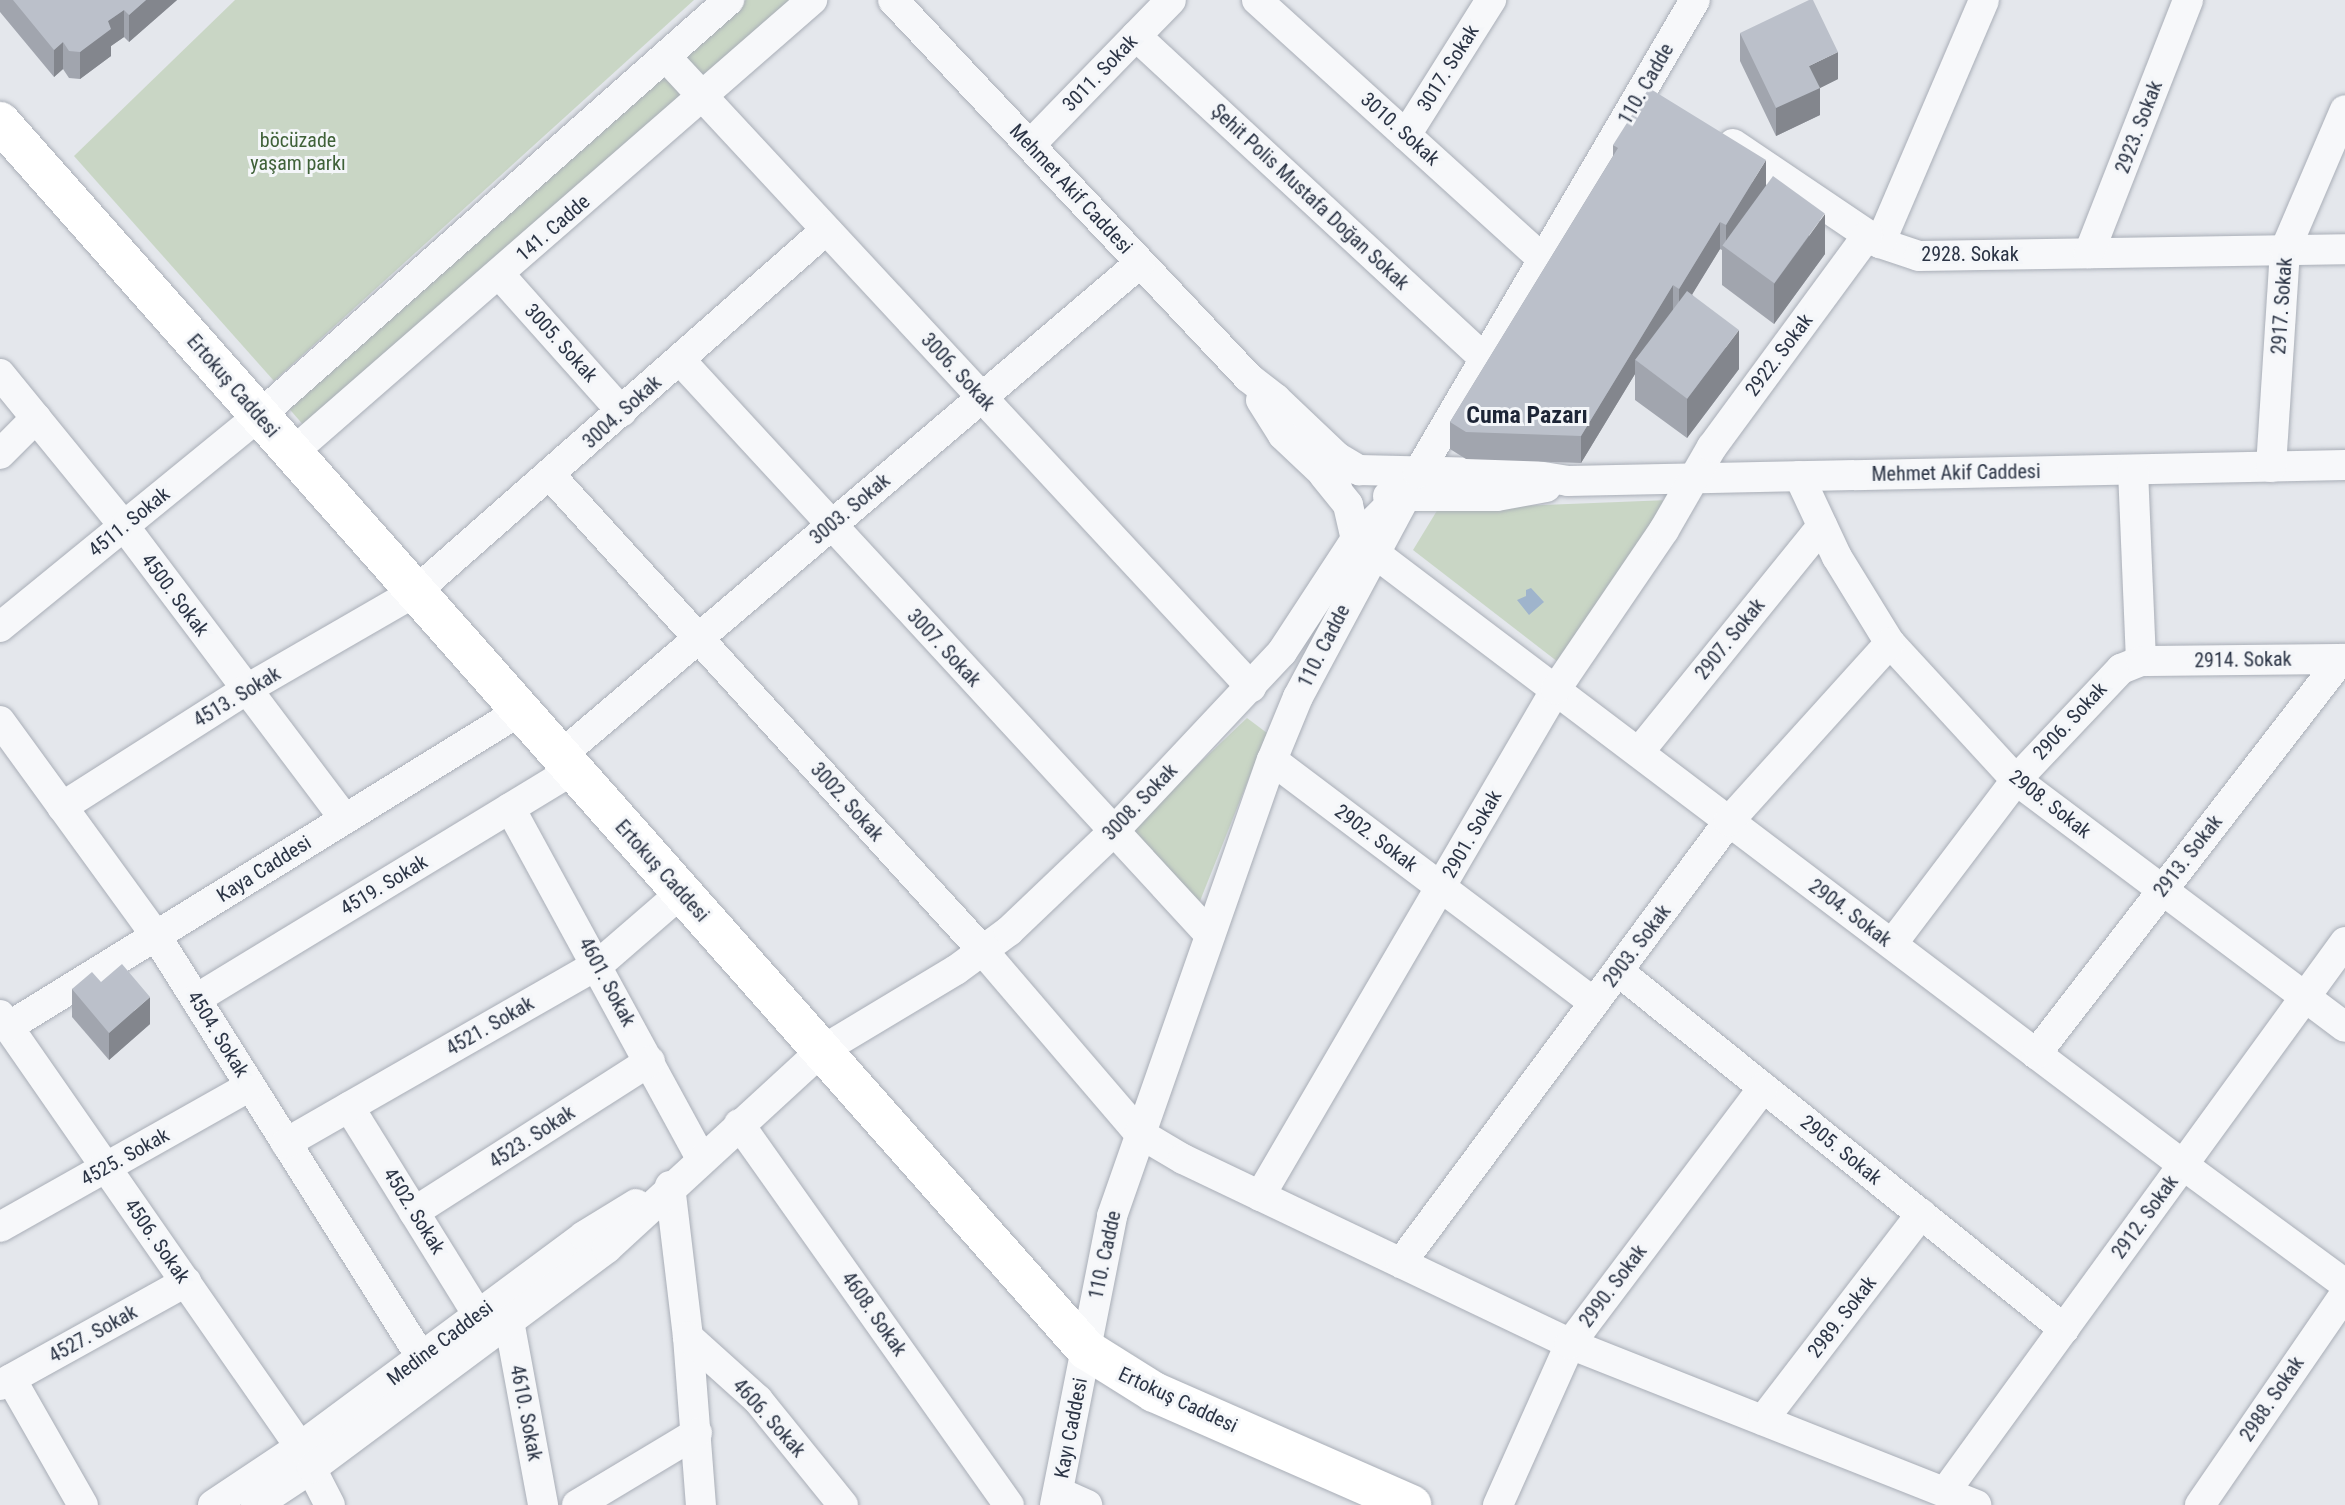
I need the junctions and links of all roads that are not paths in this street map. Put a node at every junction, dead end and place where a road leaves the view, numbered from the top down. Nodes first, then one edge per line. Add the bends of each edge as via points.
1 (729, 0) edge
2 (812, 0) edge
3 (893, 0) edge
4 (1171, 0) edge
5 (1257, 0) edge
6 (1491, 0) edge
7 (1695, 0) edge
8 (1984, 0) edge
9 (2188, 0) edge
10 (1136, 36) junction
11 (666, 57) junction
12 (1645, 85) junction
13 (703, 97) junction
14 (1671, 102) edge
15 (2345, 110) edge
16 (0, 122) edge
17 (1711, 129) edge
18 (1406, 135) junction
19 (1030, 145) junction
20 (826, 230) junction
21 (1874, 239) junction
22 (2345, 249) edge
23 (2285, 250) junction
24 (2089, 253) junction
25 (1543, 259) junction
26 (1140, 263) junction
27 (500, 275) junction
28 (1484, 358) junction
29 (680, 360) junction
30 (0, 374) edge
31 (1249, 378) junction
32 (982, 397) junction
33 (622, 412) junction
34 (259, 416) junction
35 (36, 418) junction
36 (292, 453) junction
37 (0, 454) edge
38 (2345, 465) edge
39 (2271, 467) junction
40 (2133, 470) junction
41 (550, 475) junction
42 (1324, 475) junction
43 (1799, 476) junction
44 (1693, 478) junction
45 (1411, 485) junction
46 (831, 525) junction
47 (124, 526) junction
48 (1822, 526) junction
49 (1365, 545) junction
50 (415, 592) junction
51 (0, 627) edge
52 (699, 638) junction
53 (1890, 643) junction
54 (2343, 659) edge
55 (2141, 661) junction
56 (1251, 687) junction
57 (247, 689) junction
58 (1556, 689) junction
59 (520, 711) junction
60 (0, 721) edge
61 (1639, 752) junction
62 (1272, 760) junction
63 (566, 763) junction
64 (2016, 780) junction
65 (62, 807) junction
66 (510, 808) junction
67 (345, 819) junction
68 (1729, 821) junction
69 (1113, 832) junction
70 (1440, 887) junction
71 (2163, 890) junction
72 (681, 893) junction
73 (1210, 935) junction
74 (156, 936) junction
75 (2345, 942) edge
76 (1892, 944) junction
77 (983, 951) junction
78 (599, 964) junction
79 (1618, 971) junction
80 (2305, 997) junction
81 (196, 999) junction
82 (1594, 1003) junction
83 (2345, 1027) edge
84 (6, 1033) edge
85 (821, 1051) junction
86 (2036, 1054) junction
87 (650, 1061) junction
88 (250, 1086) junction
89 (1763, 1088) junction
90 (349, 1107) junction
91 (739, 1124) junction
92 (1139, 1133) junction
93 (286, 1143) junction
94 (701, 1158) junction
95 (2183, 1165) junction
96 (106, 1167) junction
97 (670, 1186) junction
98 (1260, 1196) junction
99 (414, 1212) junction
100 (1921, 1214) junction
101 (0, 1227) edge
102 (1401, 1263) junction
103 (186, 1282) junction
104 (2345, 1284) edge
105 (2345, 1294) edge
106 (478, 1315) junction
107 (509, 1321) junction
108 (2064, 1329) junction
109 (688, 1337) junction
110 (1570, 1344) junction
111 (1087, 1350) junction
112 (421, 1357) junction
113 (6, 1382) edge
114 (1763, 1420) junction
115 (697, 1433) junction
116 (306, 1457) junction
117 (1936, 1495) edge
118 (1057, 1499) edge
119 (83, 1505) edge
120 (213, 1505) edge
121 (256, 1505) edge
122 (330, 1505) edge
123 (543, 1505) edge
124 (577, 1505) edge
125 (701, 1505) edge
126 (843, 1505) edge
127 (1009, 1505) edge
128 (1087, 1505) edge
129 (1411, 1505) edge
130 (1498, 1505) edge
131 (1976, 1505) edge
132 (2200, 1505) edge

1 - 11 street
2 - 13 street, 141. Cadde
3 - 19 street, Mehmet Akif Caddesi
4 - 10 street, 3011. Sokak
5 - 18 street, 3010. Sokak
6 - 18 street, 3017. Sokak
7 - 12 street, 110. Cadde
8 - 21 street, 2922. Sokak
9 - 24 street, 2923. Sokak
10 - 19 street, 3011. Sokak
10 - 28 street, Şehit Polis Mustafa Doğan Sokak
11 - 13 street, 3006. Sokak
11 - 34 street
12 - 14 street
12 - 25 street, 110. Cadde
13 - 20 street, 3006. Sokak
13 - 27 street, 141. Cadde
15 - 23 street, 2917. Sokak
16 - 34 main road, Ertokuş Caddesi
17 - 21 street, 2928. Sokak
18 - 25 street, 3010. Sokak
19 - 26 street, Mehmet Akif Caddesi
20 - 29 street, 3004. Sokak
20 - 32 street, 3006. Sokak
21 - 24 street, 2928. Sokak via 1919,256
21 - 44 street, 2922. Sokak via 1734,415
22 - 23 street, 2928. Sokak
23 - 24 street, 2928. Sokak
23 - 39 street, 2917. Sokak
25 - 28 street, 110. Cadde
26 - 31 street, Mehmet Akif Caddesi
26 - 32 street, 3003. Sokak
27 - 33 street, 3005. Sokak
27 - 36 street, 141. Cadde
28 - 45 street, 110. Cadde
29 - 33 street, 3004. Sokak
29 - 46 street, 3007. Sokak
30 - 35 street, 4500. Sokak
31 - 42 street, Mehmet Akif Caddesi via 1283,435
31 - 45 street, Mehmet Akif Caddesi via 1346,464
32 - 46 street, 3003. Sokak
32 - 56 street, 3006. Sokak
33 - 41 street, 3004. Sokak
34 - 36 main road, Ertokuş Caddesi
34 - 47 street, 4511. Sokak
35 - 37 street
35 - 47 street, 4500. Sokak
36 - 50 main road, Ertokuş Caddesi
38 - 39 street, Mehmet Akif Caddesi
39 - 40 street, Mehmet Akif Caddesi
40 - 43 street, Mehmet Akif Caddesi
40 - 55 street
41 - 50 street, 3004. Sokak
41 - 52 street, 3002. Sokak
42 - 45 street, Mehmet Akif Caddesi via 1361,495
42 - 49 street via 1348,505
43 - 44 street, Mehmet Akif Caddesi
43 - 48 street, 2908. Sokak
44 - 45 street, Mehmet Akif Caddesi via 1568,481 1525,474
44 - 58 street, 2901. Sokak
45 - 49 street, 110. Cadde
46 - 52 street, 3003. Sokak
46 - 69 street, 3007. Sokak
47 - 51 street, 4511. Sokak
47 - 57 street, 4500. Sokak
48 - 53 street, 2908. Sokak
48 - 61 street, 2907. Sokak
49 - 56 street, 3008. Sokak
49 - 58 street, 2904. Sokak
49 - 62 street, 110. Cadde
50 - 57 street, 4513. Sokak
50 - 59 main road, Ertokuş Caddesi
52 - 63 street, 3003. Sokak
52 - 77 street, 3002. Sokak
53 - 64 street, 2908. Sokak
53 - 68 street, 2903. Sokak
54 - 55 street, 2914. Sokak
54 - 71 street, 2913. Sokak
55 - 64 street, 2906. Sokak via 2110,677
56 - 69 street, 3008. Sokak
57 - 65 street, 4513. Sokak
57 - 67 street, 4500. Sokak
58 - 61 street, 2904. Sokak
58 - 70 street, 2901. Sokak
59 - 63 main road, Ertokuş Caddesi
59 - 67 street, Kaya Caddesi
60 - 65 street, 4504. Sokak
61 - 68 street, 2904. Sokak
62 - 70 street, 2902. Sokak
62 - 73 street, 110. Cadde
63 - 66 street, 4519. Sokak
63 - 72 main road, Ertokuş Caddesi
64 - 71 street, 2908. Sokak
64 - 76 street, 2906. Sokak
65 - 74 street, 4504. Sokak
66 - 78 street, 4601. Sokak
66 - 81 street, 4519. Sokak
67 - 74 street, Kaya Caddesi
68 - 76 street, 2904. Sokak
68 - 79 street, 2903. Sokak
69 - 73 street, 3007. Sokak
69 - 77 street, 3008. Sokak
70 - 82 street, 2902. Sokak
70 - 98 street, 2901. Sokak
71 - 80 street, 2908. Sokak
71 - 86 street, 2913. Sokak
72 - 78 street, 4521. Sokak
72 - 85 main road, Ertokuş Caddesi
73 - 92 street, 110. Cadde
74 - 81 street, 4504. Sokak
74 - 84 street, Kaya Caddesi
75 - 80 street, 2912. Sokak
76 - 86 street, 2904. Sokak
77 - 85 street, 3008. Sokak
77 - 92 street, 3002. Sokak
78 - 87 street, 4601. Sokak
78 - 90 street, 4521. Sokak
79 - 82 street, 2903. Sokak
79 - 89 street, 2905. Sokak
80 - 83 street, 2908. Sokak
80 - 95 street, 2912. Sokak
81 - 88 street, 4504. Sokak
82 - 102 street, 2903. Sokak
84 - 96 street, 4506. Sokak
85 - 91 street, Medine Caddesi
85 - 111 main road, Ertokuş Caddesi
86 - 95 street, 2904. Sokak
87 - 94 street, 4601. Sokak
87 - 99 street, 4523. Sokak
88 - 93 street, 4504. Sokak
88 - 96 street, 4525. Sokak
89 - 100 street, 2905. Sokak
89 - 110 street, 2990. Sokak
90 - 93 street, 4521. Sokak
90 - 99 street, 4502. Sokak
91 - 94 street, Medine Caddesi
91 - 127 street, 4608. Sokak
92 - 98 street, 3002. Sokak
92 - 111 street, 110. Cadde via 1098,1273
93 - 112 street, 4504. Sokak
94 - 97 street, Medine Caddesi
95 - 104 street, 2904. Sokak
95 - 108 street, 2912. Sokak
96 - 101 street, 4525. Sokak
96 - 103 street, 4506. Sokak
97 - 106 street, Medine Caddesi via 607,1220
97 - 107 street, Medine Caddesi via 607,1248
97 - 109 street
98 - 102 street, 3002. Sokak
99 - 106 street, 4502. Sokak
100 - 108 street, 2905. Sokak
100 - 114 street, 2989. Sokak
102 - 110 street, 3002. Sokak
103 - 113 street, 4527. Sokak
103 - 116 street, 4506. Sokak
105 - 132 street, 2988. Sokak
106 - 112 street, Medine Caddesi
107 - 116 street, Medine Caddesi
107 - 123 street, 4610. Sokak
108 - 117 street, 2912. Sokak
109 - 115 street
109 - 126 street, 4606. Sokak via 758,1400
110 - 114 street, 3002. Sokak
110 - 130 street, 2990. Sokak
111 - 118 street, Kayı Caddesi
111 - 129 main road, Ertokuş Caddesi via 1154,1392
112 - 116 street, Medine Caddesi
113 - 119 street
114 - 117 street, 3002. Sokak
115 - 124 street
115 - 125 street
116 - 120 street, Medine Caddesi
116 - 121 street, Medine Caddesi
116 - 122 street, 4506. Sokak
117 - 131 street, 3002. Sokak
118 - 128 street

